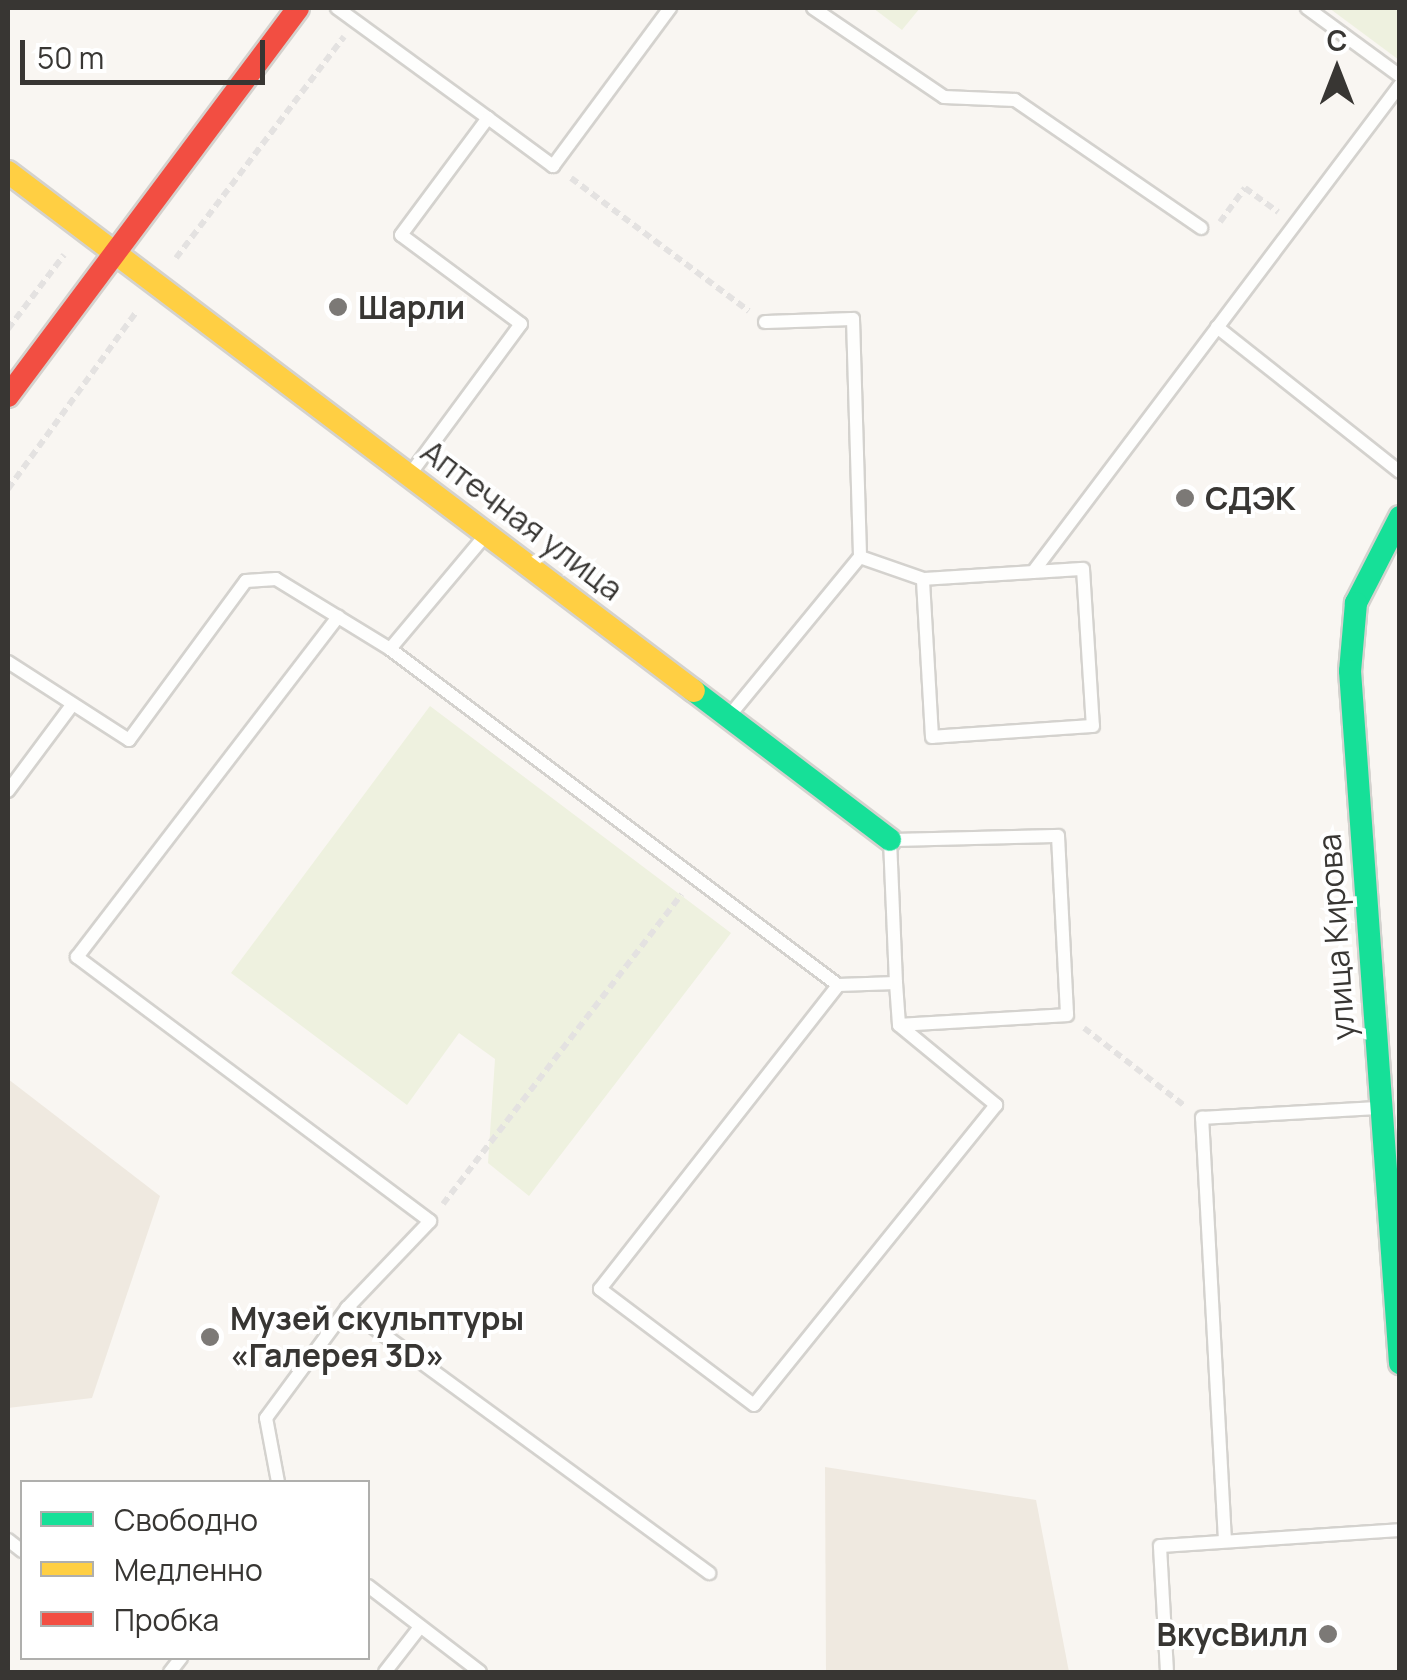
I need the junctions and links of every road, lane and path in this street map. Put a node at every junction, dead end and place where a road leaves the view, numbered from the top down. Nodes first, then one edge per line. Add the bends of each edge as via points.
1 (298, 8) edge
2 (337, 8) edge
3 (670, 8) edge
4 (814, 8) edge
5 (1307, 8) edge
6 (356, 22) junction
7 (1400, 76) edge
8 (1400, 85) edge
9 (488, 118) junction
10 (554, 166) junction
11 (8, 172) edge
12 (1295, 225) junction
13 (1206, 232) joint
14 (68, 250) dead end
15 (116, 251) junction
16 (158, 283) junction
17 (142, 304) dead end
18 (764, 322) joint
19 (1217, 328) junction
20 (8, 329) edge
21 (8, 396) edge
22 (1400, 472) edge
23 (409, 475) junction
24 (8, 489) edge
25 (1400, 517) edge
26 (486, 533) junction
27 (860, 557) junction
28 (1033, 572) junction
29 (924, 579) junction
30 (338, 617) junction
31 (390, 650) junction
32 (8, 662) edge
33 (72, 704) junction
34 (729, 717) junction
35 (8, 792) edge
36 (890, 840) junction
37 (694, 878) junction
38 (896, 983) junction
39 (838, 985) junction
40 (1067, 1015) junction
41 (898, 1024) junction
42 (1390, 1107) edge
43 (1202, 1118) junction
44 (1392, 1165) edge
45 (430, 1221) junction
46 (347, 1308) junction
47 (1400, 1363) edge
48 (278, 1480) edge
49 (1400, 1530) edge
50 (1225, 1541) junction
51 (709, 1573) dead end
52 (370, 1588) edge
53 (420, 1627) junction
54 (386, 1672) edge
55 (480, 1672) edge
56 (1167, 1672) edge

1 - 15 street
2 - 6 lane
3 - 10 lane
4 - 13 lane via 944,97 1014,100
5 - 7 lane
6 - 9 lane
6 - 16 path
8 - 12 lane
9 - 10 lane
9 - 23 lane via 401,235 521,324
10 - 18 path
11 - 15 street, Аптечная улица
12 - 13 path via 1245,188
12 - 19 lane
14 - 20 path
15 - 16 street, Аптечная улица
15 - 21 street
16 - 23 street, Аптечная улица
17 - 24 path
18 - 27 lane via 853,319
19 - 22 lane
19 - 28 lane
23 - 26 street, Аптечная улица
25 - 42 street, улица Кирова via 1356,602 1350,671
26 - 31 lane
26 - 34 street, Аптечная улица
27 - 29 lane
27 - 34 lane
28 - 29 lane
28 - 29 lane via 1083,569 1094,726 932,737
30 - 31 lane
30 - 33 lane via 276,578 246,581 128,740
30 - 45 lane via 77,957
31 - 37 lane
32 - 33 lane
33 - 35 lane
34 - 36 street, Аптечная улица
36 - 38 lane
36 - 40 lane via 1058,836
37 - 39 lane
37 - 45 path
38 - 39 lane
38 - 41 lane
39 - 41 lane via 600,1289 754,1405 996,1105
40 - 41 lane
40 - 43 path
42 - 43 lane
42 - 44 street, улица Кирова
43 - 50 lane
44 - 47 street, улица Кирова
45 - 46 lane
46 - 48 lane via 266,1418
46 - 51 lane
49 - 50 lane
50 - 56 lane via 1160,1546
52 - 53 lane
53 - 54 lane
53 - 55 lane

